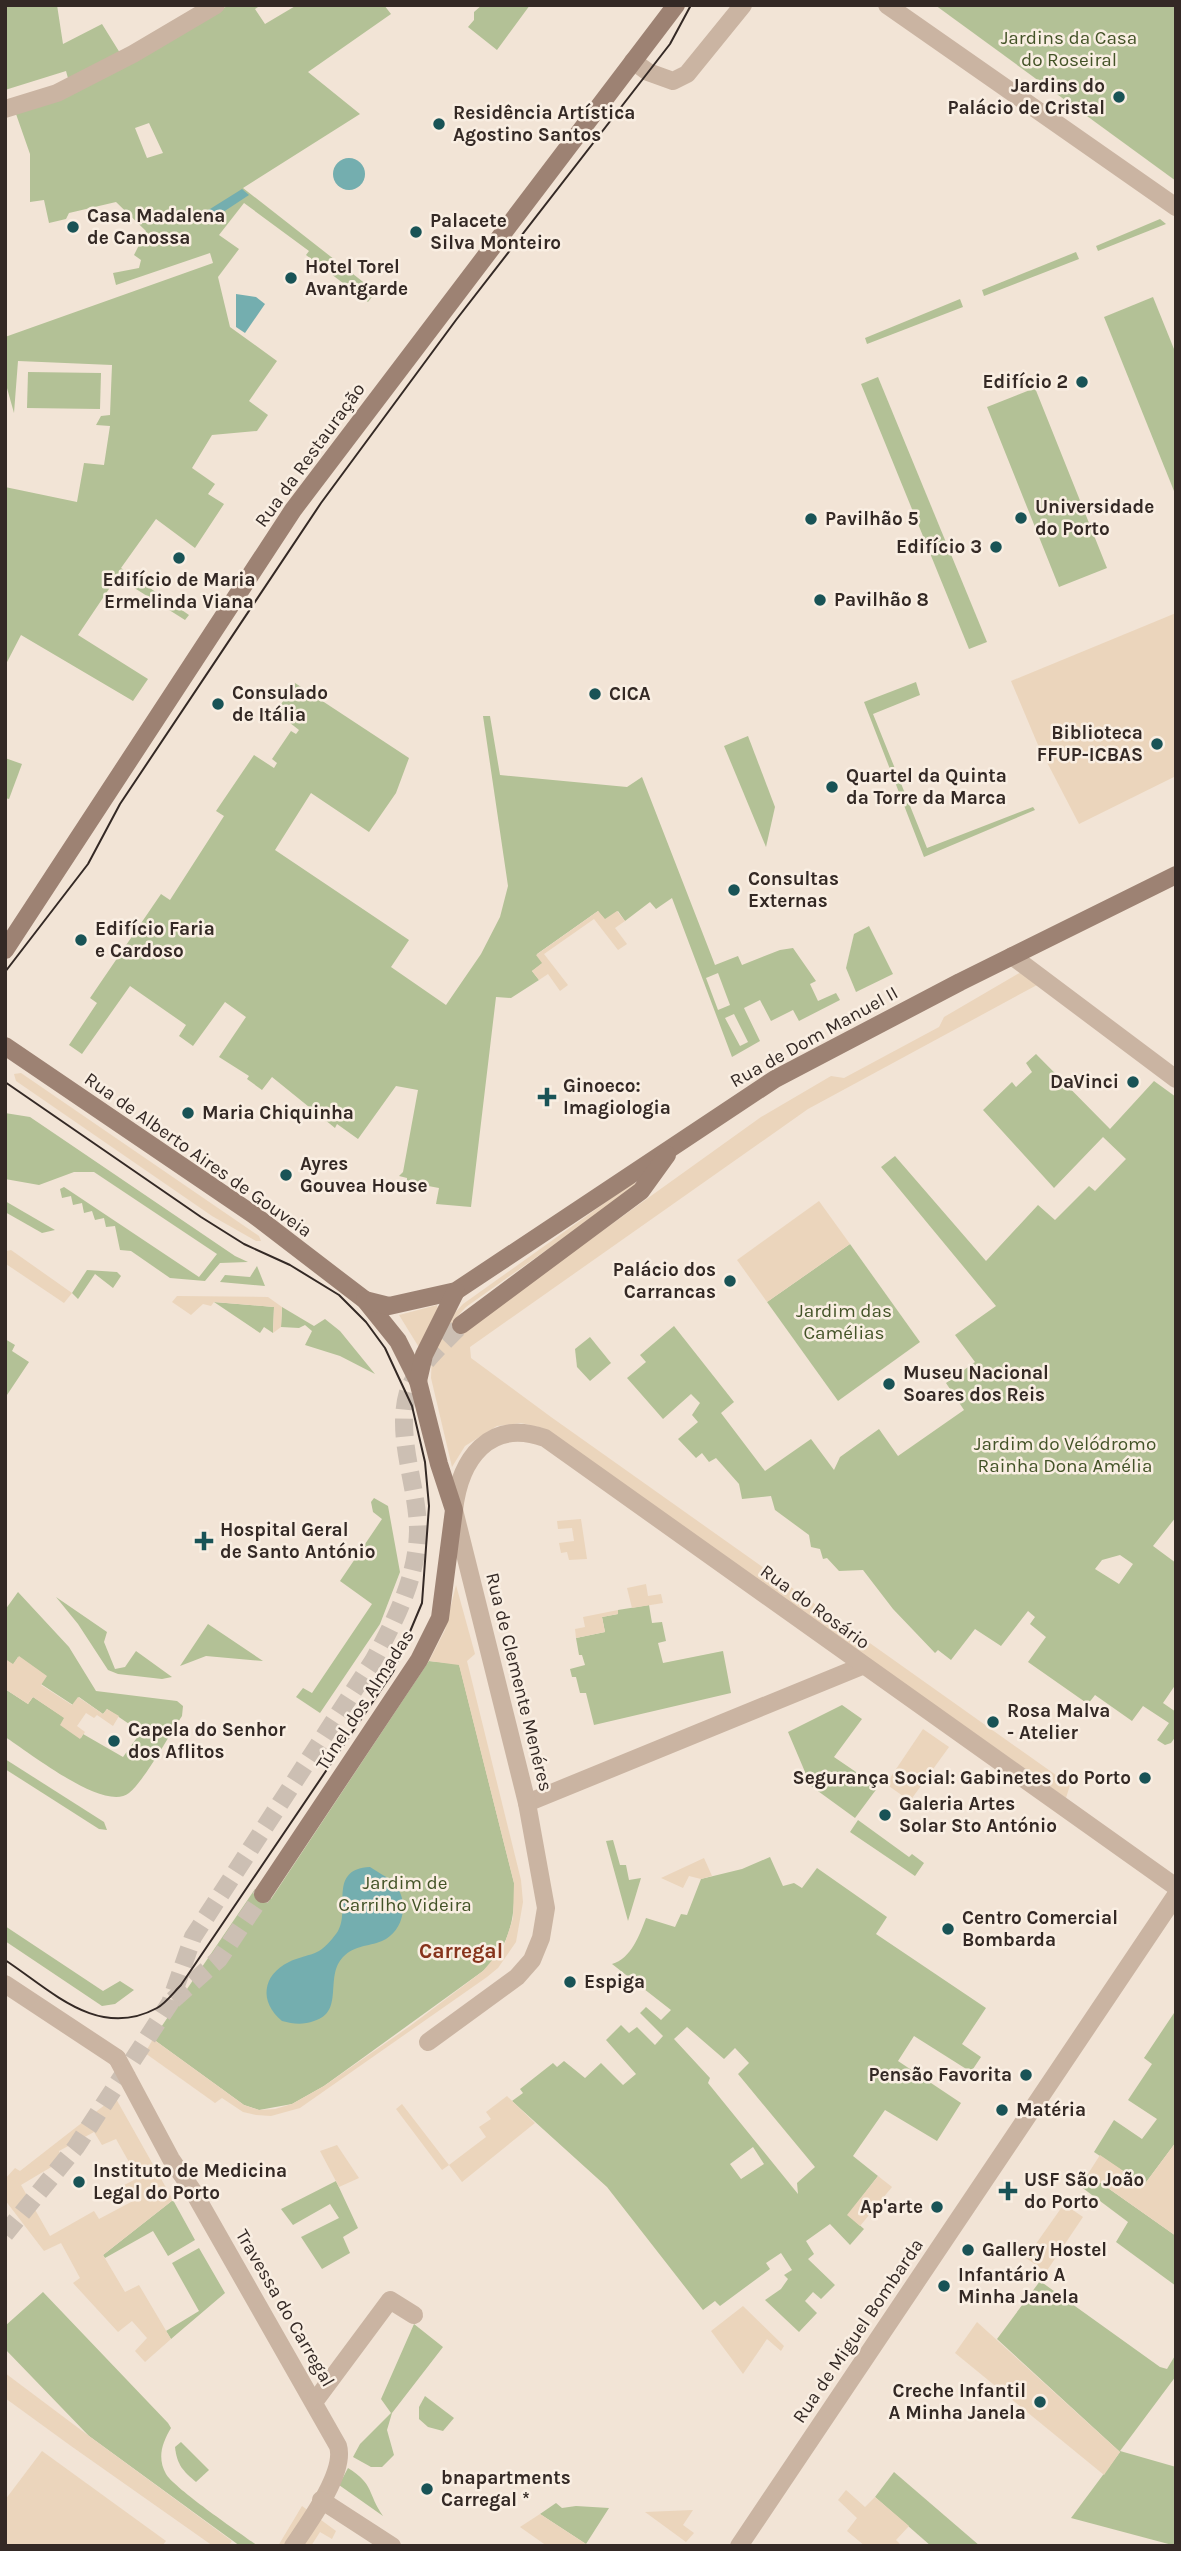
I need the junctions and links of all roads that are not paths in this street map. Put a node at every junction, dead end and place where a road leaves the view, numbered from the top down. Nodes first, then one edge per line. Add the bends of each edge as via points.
1 (216, 5) edge
2 (676, 5) edge
3 (743, 5) edge
4 (887, 5) edge
5 (633, 61) junction
6 (5, 109) edge
7 (1176, 207) edge
8 (1176, 875) edge
9 (5, 950) edge
10 (1012, 956) junction
11 (5, 1046) edge
12 (1176, 1079) edge
13 (673, 1146) junction
14 (456, 1291) junction
15 (365, 1300) junction
16 (461, 1325) tunnel mouth
17 (418, 1381) junction
18 (454, 1510) junction
19 (862, 1666) junction
20 (527, 1802) junction
21 (1176, 1887) edge
22 (263, 1894) tunnel mouth
23 (1176, 1895) edge
24 (5, 1984) edge
25 (428, 2042) dead end
26 (414, 2315) dead end
27 (315, 2401) junction
28 (321, 2500) junction
29 (293, 2546) edge
30 (392, 2546) edge
31 (739, 2546) edge

1 - 6 street via 57,93
2 - 5 main road, Rua da Restauração
3 - 5 street via 687,74 673,81
4 - 7 street
5 - 9 main road, Rua da Restauração via 293,510
8 - 10 main road, Rua de Dom Manuel II
10 - 12 street
10 - 13 main road, Rua de Dom Manuel II via 775,1079
11 - 15 main road, Rua de Alberto Aires de Gouveia via 254,1215
13 - 14 main road, Rua de Dom Manuel II
13 - 16 main road via 641,1191
14 - 15 main road, Rua de Dom Manuel II via 389,1306
14 - 17 main road, Rua de Dom Manuel II via 424,1355
15 - 17 main road, Rua de Clemente Menéres via 398,1341
17 - 18 main road, Rua de Clemente Menéres
18 - 19 street, Rua do Rosário via 464,1465 476,1451 488,1442 520,1432 545,1438
18 - 20 street, Rua de Clemente Menéres
18 - 22 main road, Túnel dos Almadas via 446,1595 430,1640
19 - 20 street
19 - 21 street, Rua do Rosário
20 - 25 street, Rua de Clemente Menéres via 546,1908 532,1960
23 - 31 street, Rua de Miguel Bombarda
24 - 27 street, Travessa do Carregal via 117,2058 171,2159
26 - 27 street via 390,2300
27 - 28 street, Travessa do Carregal via 340,2452 340,2462
28 - 29 street, Travessa do Carregal
28 - 30 street

